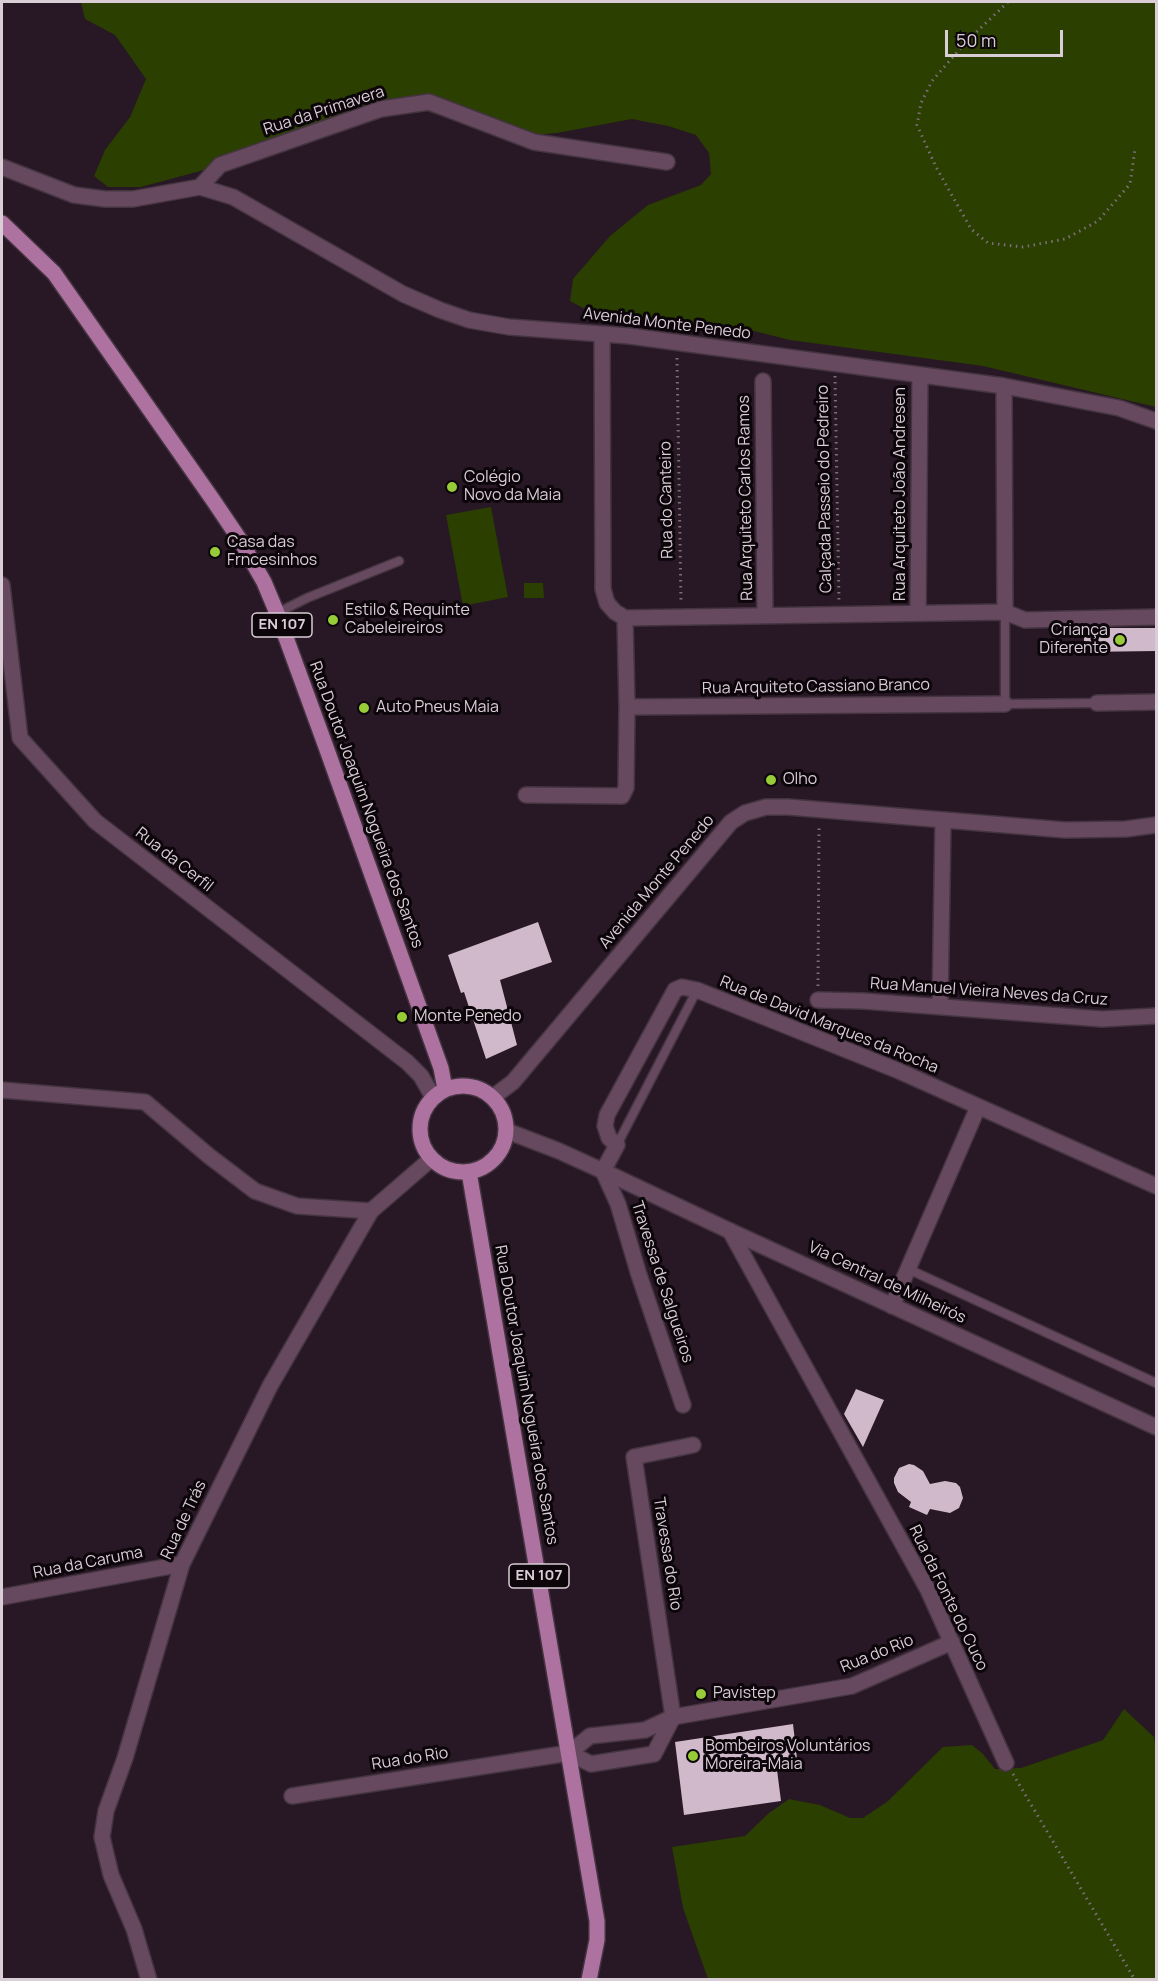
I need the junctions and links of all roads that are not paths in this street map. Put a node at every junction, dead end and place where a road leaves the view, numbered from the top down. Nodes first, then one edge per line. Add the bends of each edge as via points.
1 (667, 162) dead end
2 (2, 167) edge
3 (200, 187) junction
4 (2, 223) edge
5 (602, 334) junction
6 (920, 375) junction
7 (763, 381) dead end
8 (1004, 386) junction
9 (1156, 421) edge
10 (399, 561) dead end
11 (2, 585) edge
12 (1005, 612) junction
13 (278, 613) junction
14 (918, 613) junction
15 (765, 616) junction
16 (1156, 617) edge
17 (625, 618) junction
18 (1156, 702) edge
19 (1098, 703) joint
20 (1005, 704) junction
21 (627, 707) junction
22 (526, 795) dead end
23 (943, 820) junction
24 (1156, 825) edge
25 (697, 990) junction
26 (818, 1000) road end
27 (940, 1007) junction
28 (1156, 1016) edge
29 (2, 1090) edge
30 (439, 1093) junction
31 (493, 1097) junction
32 (978, 1107) junction
33 (507, 1131) junction
34 (616, 1145) junction
35 (431, 1159) junction
36 (603, 1171) junction
37 (469, 1172) junction
38 (1156, 1186) edge
39 (371, 1211) junction
40 (730, 1231) junction
41 (908, 1269) junction
42 (892, 1306) junction
43 (1156, 1383) edge
44 (683, 1405) dead end
45 (1156, 1426) edge
46 (693, 1445) dead end
47 (182, 1564) junction
48 (2, 1597) edge
49 (952, 1642) junction
50 (673, 1717) junction
51 (569, 1753) junction
52 (1006, 1763) road end
53 (292, 1796) dead end
54 (149, 1980) edge
55 (589, 1980) edge

1 - 3 street, Rua da Primavera via 534,142 429,102 381,109 220,165
2 - 3 street via 74,195 105,199 133,199
3 - 5 street, Avenida Monte Penedo via 232,197 403,294 440,310 509,327
4 - 13 main road, Rua Doutor Joaquim Nogueira dos Santos / EN 107 via 54,273 71,297 240,540
5 - 6 street, Avenida Monte Penedo
5 - 17 street via 603,589 607,603
6 - 8 street, Avenida Monte Penedo
6 - 14 street, Rua Arquiteto João Andresen
7 - 15 street, Rua Arquiteto Carlos Ramos
8 - 9 street, Avenida Monte Penedo via 1119,408
8 - 12 street
10 - 13 lane
11 - 30 street, Rua da Cerfil via 20,738 95,822 407,1062
12 - 14 street
12 - 16 street via 1025,620
12 - 20 lane
13 - 30 main road, Rua Doutor Joaquim Nogueira dos Santos / EN 107 via 437,1057
14 - 15 street
15 - 17 street
17 - 21 street
18 - 19 street
19 - 20 lane
20 - 21 street, Rua Arquiteto Cassiano Branco
21 - 22 street via 626,788 622,796
23 - 24 street, Avenida Monte Penedo via 1065,830
23 - 27 street
23 - 31 street, Avenida Monte Penedo via 766,807 745,813 731,822 513,1082
25 - 32 street, Rua de David Marques da Rocha
25 - 34 lane
25 - 34 street, Rua de David Marques da Rocha via 675,990 607,1115 609,1138
26 - 27 street, Rua Manuel Vieira Neves da Cruz
27 - 28 street, Rua Manuel Vieira Neves da Cruz via 1102,1019
29 - 39 street via 145,1102 255,1191 297,1206
30 - 31 main road via 465,1085
30 - 35 main road via 423,1113 420,1132
31 - 33 main road via 503,1113
32 - 38 street, Rua de David Marques da Rocha
32 - 41 street
33 - 36 street, Via Central de Milheirós
33 - 37 main road via 499,1154 491,1163
34 - 36 street
35 - 37 main road via 448,1170
35 - 39 street, Rua de Trás
36 - 40 street, Via Central de Milheirós
36 - 44 street, Travessa de Salgueiros via 618,1204
37 - 51 main road, Rua Doutor Joaquim Nogueira dos Santos / EN 107
39 - 47 street, Rua de Trás via 270,1386
40 - 42 street, Via Central de Milheirós
40 - 49 street, Rua da Fonte do Cuco via 928,1590
41 - 42 street
41 - 43 lane
42 - 45 street, Via Central de Milheirós
46 - 50 street, Travessa do Rio via 634,1457
47 - 48 street, Rua da Caruma
47 - 54 street, Rua de Trás via 106,1811 102,1837 111,1875 134,1929
49 - 50 street, Rua do Rio via 852,1686
49 - 52 street, Rua da Fonte do Cuco
50 - 51 street, Rua do Rio via 645,1730 590,1736
50 - 51 street, Rua do Rio via 654,1754 591,1764
51 - 53 street, Rua do Rio
51 - 55 main road, Rua Doutor Joaquim Nogueira dos Santos / EN 107 via 597,1920

